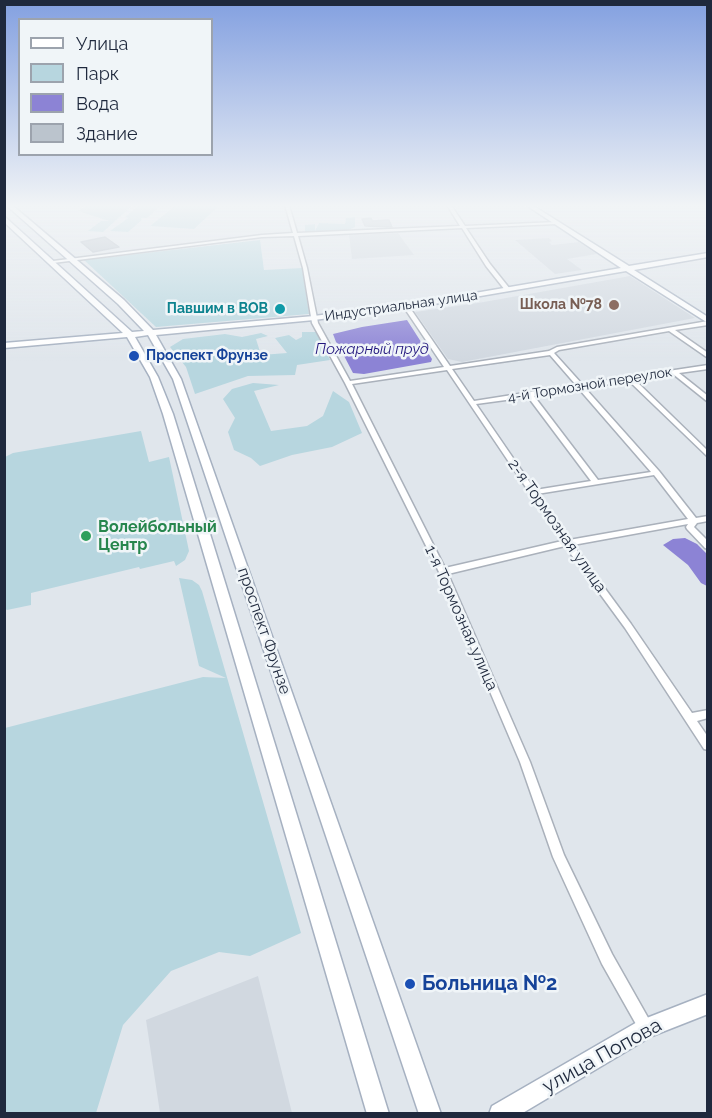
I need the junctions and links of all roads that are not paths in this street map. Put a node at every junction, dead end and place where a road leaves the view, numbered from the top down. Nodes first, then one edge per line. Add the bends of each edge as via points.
1 (48, 257) edge
2 (87, 257) edge
3 (302, 257) edge
4 (483, 257) edge
5 (610, 257) edge
6 (694, 257) edge
7 (72, 259) junction
8 (53, 262) junction
9 (627, 268) junction
10 (507, 290) junction
11 (406, 306) junction
12 (314, 318) junction
13 (708, 322) edge
14 (671, 330) junction
15 (151, 333) junction
16 (129, 334) junction
17 (4, 346) edge
18 (551, 353) junction
19 (708, 356) edge
20 (708, 367) edge
21 (448, 368) junction
22 (674, 372) junction
23 (630, 379) junction
24 (348, 383) junction
25 (582, 386) junction
26 (529, 394) junction
27 (708, 400) edge
28 (473, 404) junction
29 (708, 455) edge
30 (656, 473) junction
31 (596, 482) junction
32 (534, 492) junction
33 (708, 518) edge
34 (694, 521) junction
35 (567, 543) junction
36 (708, 546) edge
37 (443, 572) junction
38 (708, 714) edge
39 (689, 718) junction
40 (708, 746) edge
41 (708, 1004) edge
42 (646, 1028) junction
43 (378, 1113) edge
44 (430, 1113) edge
45 (500, 1113) edge

1 - 8 main road, проспект Фрунзе
2 - 7 street
3 - 12 street, 1-я Тормозная улица
4 - 10 street
5 - 9 main road
6 - 9 main road, Индустриальная улица
7 - 8 street
7 - 15 main road, проспект Фрунзе
8 - 16 main road, проспект Фрунзе
9 - 10 main road, Индустриальная улица
9 - 13 main road
10 - 11 main road, Индустриальная улица
11 - 12 main road, Индустриальная улица
11 - 21 street, 2-я Тормозная улица
12 - 15 main road, Индустриальная улица
12 - 24 street, 1-я Тормозная улица
13 - 14 street
14 - 18 street
14 - 19 street
15 - 16 main road, Индустриальная улица
15 - 44 main road, проспект Фрунзе via 177,379
16 - 17 main road, Индустриальная улица
16 - 43 main road, проспект Фрунзе via 154,377 168,414
18 - 21 street
18 - 25 street
20 - 22 street, 4-й Тормозной переулок
21 - 24 street
21 - 28 street, 2-я Тормозная улица
22 - 23 street, 4-й Тормозной переулок
22 - 27 street
23 - 25 street, 4-й Тормозной переулок
23 - 29 street
24 - 37 street, 1-я Тормозная улица
25 - 26 street, 4-й Тормозной переулок
25 - 30 street
26 - 28 street, 4-й Тормозной переулок
26 - 31 street
28 - 32 street, 2-я Тормозная улица
30 - 31 street
30 - 34 street
31 - 32 street
32 - 35 street, 2-я Тормозная улица
33 - 34 street
34 - 35 street
34 - 36 street via 690,527
35 - 37 street
35 - 39 street, 2-я Тормозная улица
37 - 42 street, 1-я Тормозная улица via 525,762 559,857 607,959
38 - 39 street
39 - 40 street, 2-я Тормозная улица
41 - 42 main road, улица Попова
42 - 45 main road, улица Попова

